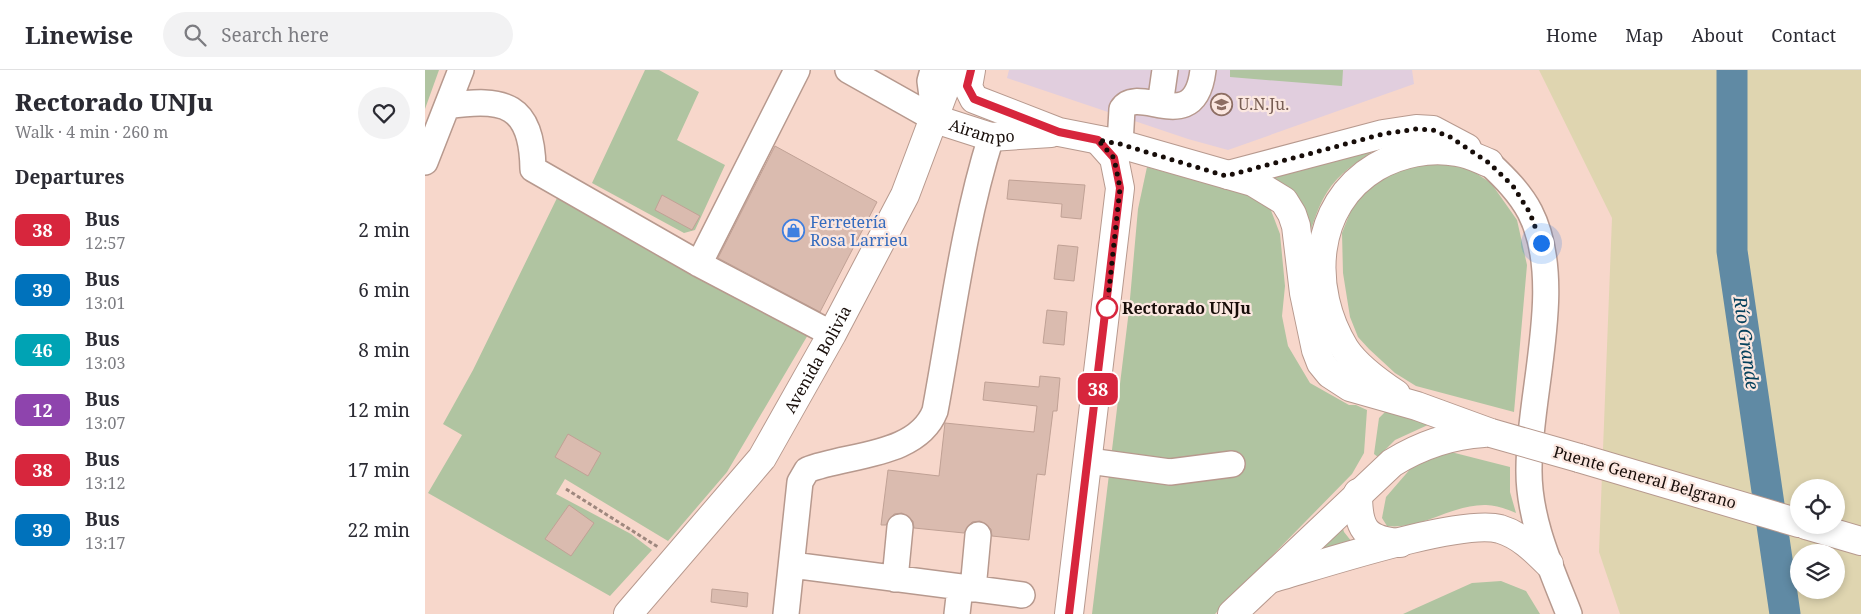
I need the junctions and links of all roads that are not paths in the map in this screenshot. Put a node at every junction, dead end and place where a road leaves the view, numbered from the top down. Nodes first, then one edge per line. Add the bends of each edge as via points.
1 (461, 70) edge
2 (797, 70) edge
3 (848, 70) edge
4 (933, 70) edge
5 (1165, 70) edge
6 (1203, 70) edge
7 (964, 75) edge
8 (448, 106) junction
9 (1160, 106) junction
10 (935, 119) junction
11 (1059, 132) junction
12 (991, 137) junction
13 (1109, 142) junction
14 (425, 162) edge
15 (1489, 163) junction
16 (1226, 176) junction
17 (699, 264) junction
18 (832, 334) junction
19 (1417, 406) junction
20 (1491, 433) junction
21 (1089, 462) junction
22 (1232, 464) dead end
23 (1358, 493) junction
24 (1790, 520) edge
25 (900, 526) dead end
26 (1837, 534) edge
27 (978, 535) dead end
28 (1861, 541) edge
29 (1400, 543) junction
30 (1549, 564) junction
31 (792, 565) junction
32 (895, 579) junction
33 (1267, 580) junction
34 (967, 588) junction
35 (1022, 594) dead end
36 (628, 614) edge
37 (785, 614) edge
38 (957, 614) edge
39 (1069, 614) edge
40 (1232, 614) edge
41 (1569, 614) edge

1 - 8 street
2 - 17 street
3 - 10 street
4 - 10 street via 930,81
5 - 9 street
6 - 9 street via 1196,97 1181,105
7 - 10 main road, Avenida Bolivia
7 - 11 main road, Airampo via 974,99
8 - 14 street
8 - 17 street via 481,101 509,109 526,124 533,168
9 - 13 street via 1137,102 1125,105
10 - 12 main road, Airampo
10 - 18 main road, Avenida Bolivia via 905,195
11 - 12 main road, Airampo
11 - 13 main road, Airampo
12 - 31 street via 959,270 935,411 930,422 912,439 807,470 800,482
13 - 16 main road, Airampo
13 - 21 main road via 1120,188
15 - 16 main road via 1450,137 1433,130 1416,129 1383,134
15 - 19 main road via 1459,152 1435,150 1391,160 1363,175 1347,189 1325,229 1321,260 1324,290 1331,320 1346,350 1377,382
15 - 30 street via 1517,193 1530,213 1541,243 1545,273 1544,323 1529,468 1530,501
16 - 19 main road, Airampo via 1270,190 1284,201 1292,214 1316,350 1330,374 1350,387
17 - 18 street
18 - 36 main road, Avenida Bolivia via 762,458
19 - 20 main road, Puente General Belgrano
20 - 23 main road via 1453,436 1416,448 1392,463
20 - 24 main road, Puente General Belgrano, bridge
21 - 22 street via 1170,472
21 - 39 main road
23 - 29 main road via 1358,511 1365,530 1380,541
23 - 33 main road
25 - 32 street
26 - 28 main road
27 - 34 street
29 - 30 main road via 1459,530 1492,527 1527,542
29 - 33 main road
30 - 41 street
31 - 32 street
31 - 37 street
32 - 34 street
33 - 40 main road
34 - 35 street
34 - 38 street

